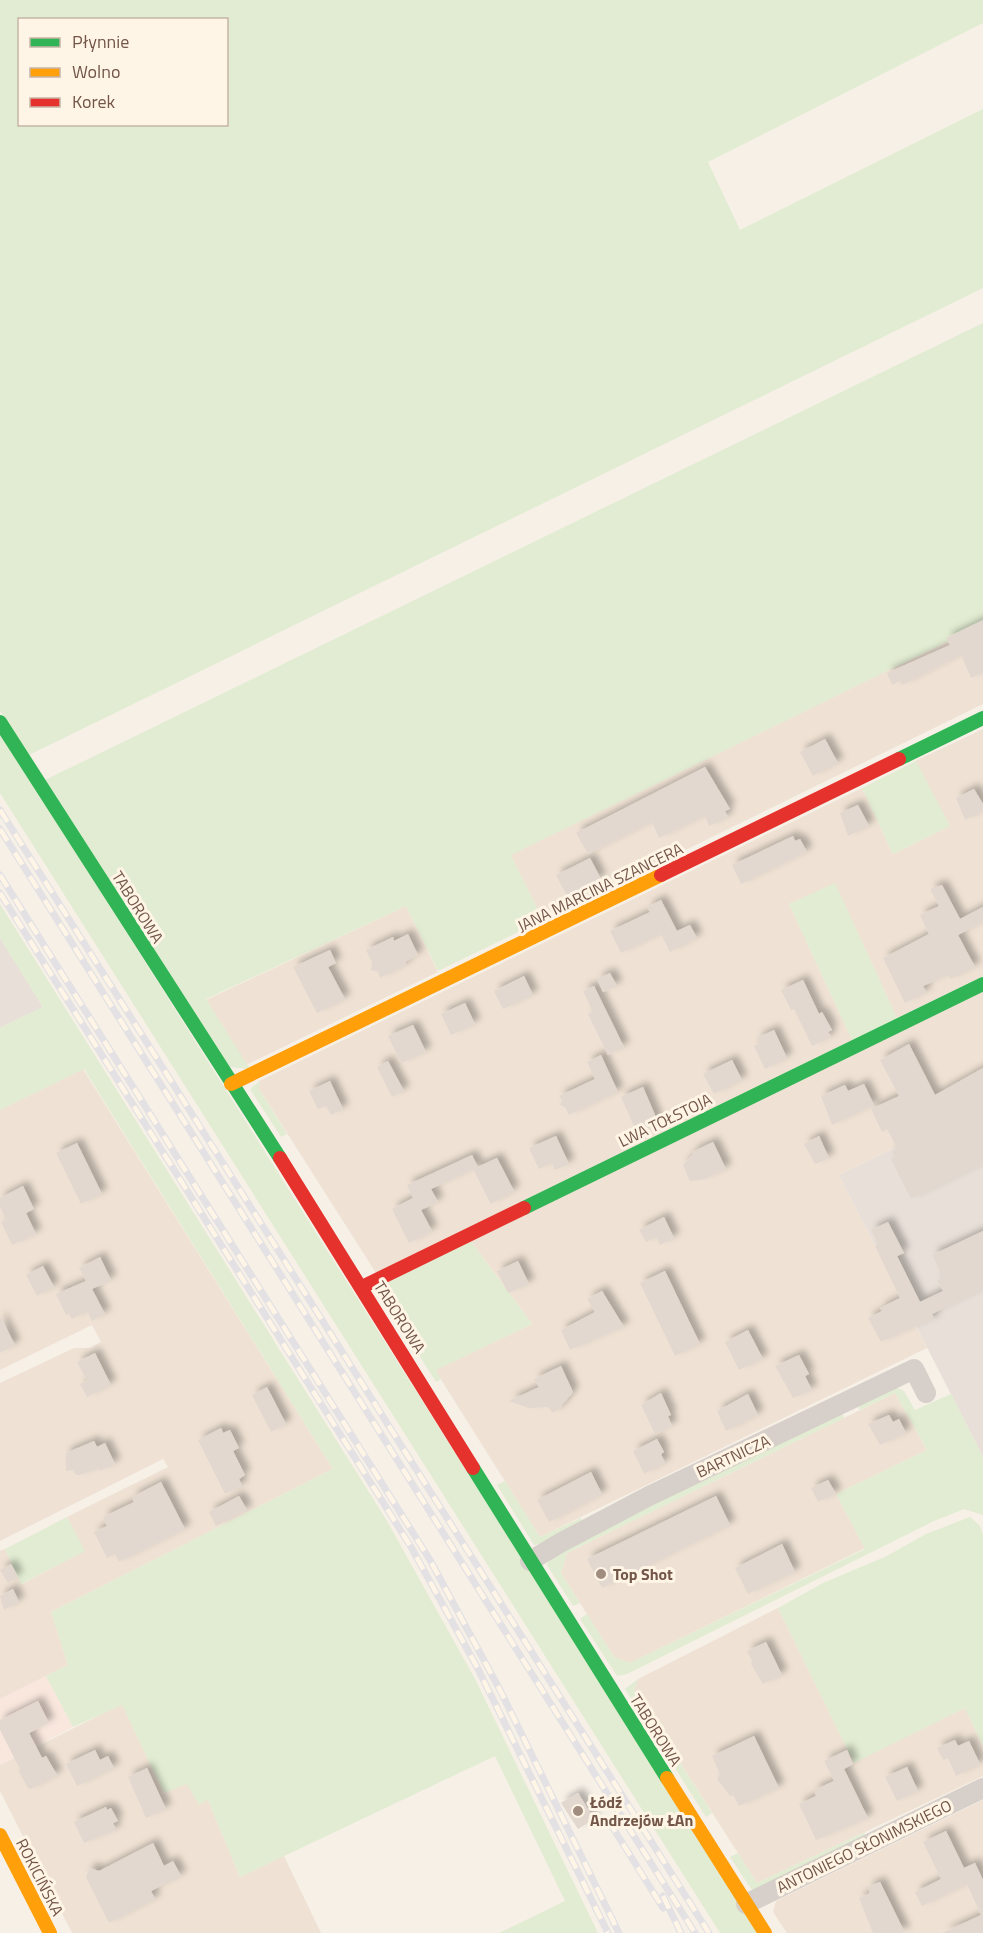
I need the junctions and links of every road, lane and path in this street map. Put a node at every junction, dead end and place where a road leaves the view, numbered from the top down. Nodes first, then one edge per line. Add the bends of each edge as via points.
1 (983, 718) edge
2 (0, 722) edge
3 (983, 984) edge
4 (231, 1084) junction
5 (362, 1287) junction
6 (927, 1393) dead end
7 (530, 1561) junction
8 (983, 1788) edge
9 (0, 1835) edge
10 (746, 1904) junction
11 (50, 1933) edge
12 (765, 1933) edge

1 - 4 street, JANA MARCINA SZANCERA
2 - 4 street, TABOROWA
3 - 5 street, LWA TOŁSTOJA
4 - 5 street, TABOROWA
5 - 7 street, TABOROWA
6 - 7 street, BARTNICZA via 914,1370 649,1496
7 - 10 street, TABOROWA
8 - 10 street, ANTONIEGO SŁONIMSKIEGO
9 - 11 street, ROKICIŃSKA
10 - 12 street, TABOROWA

